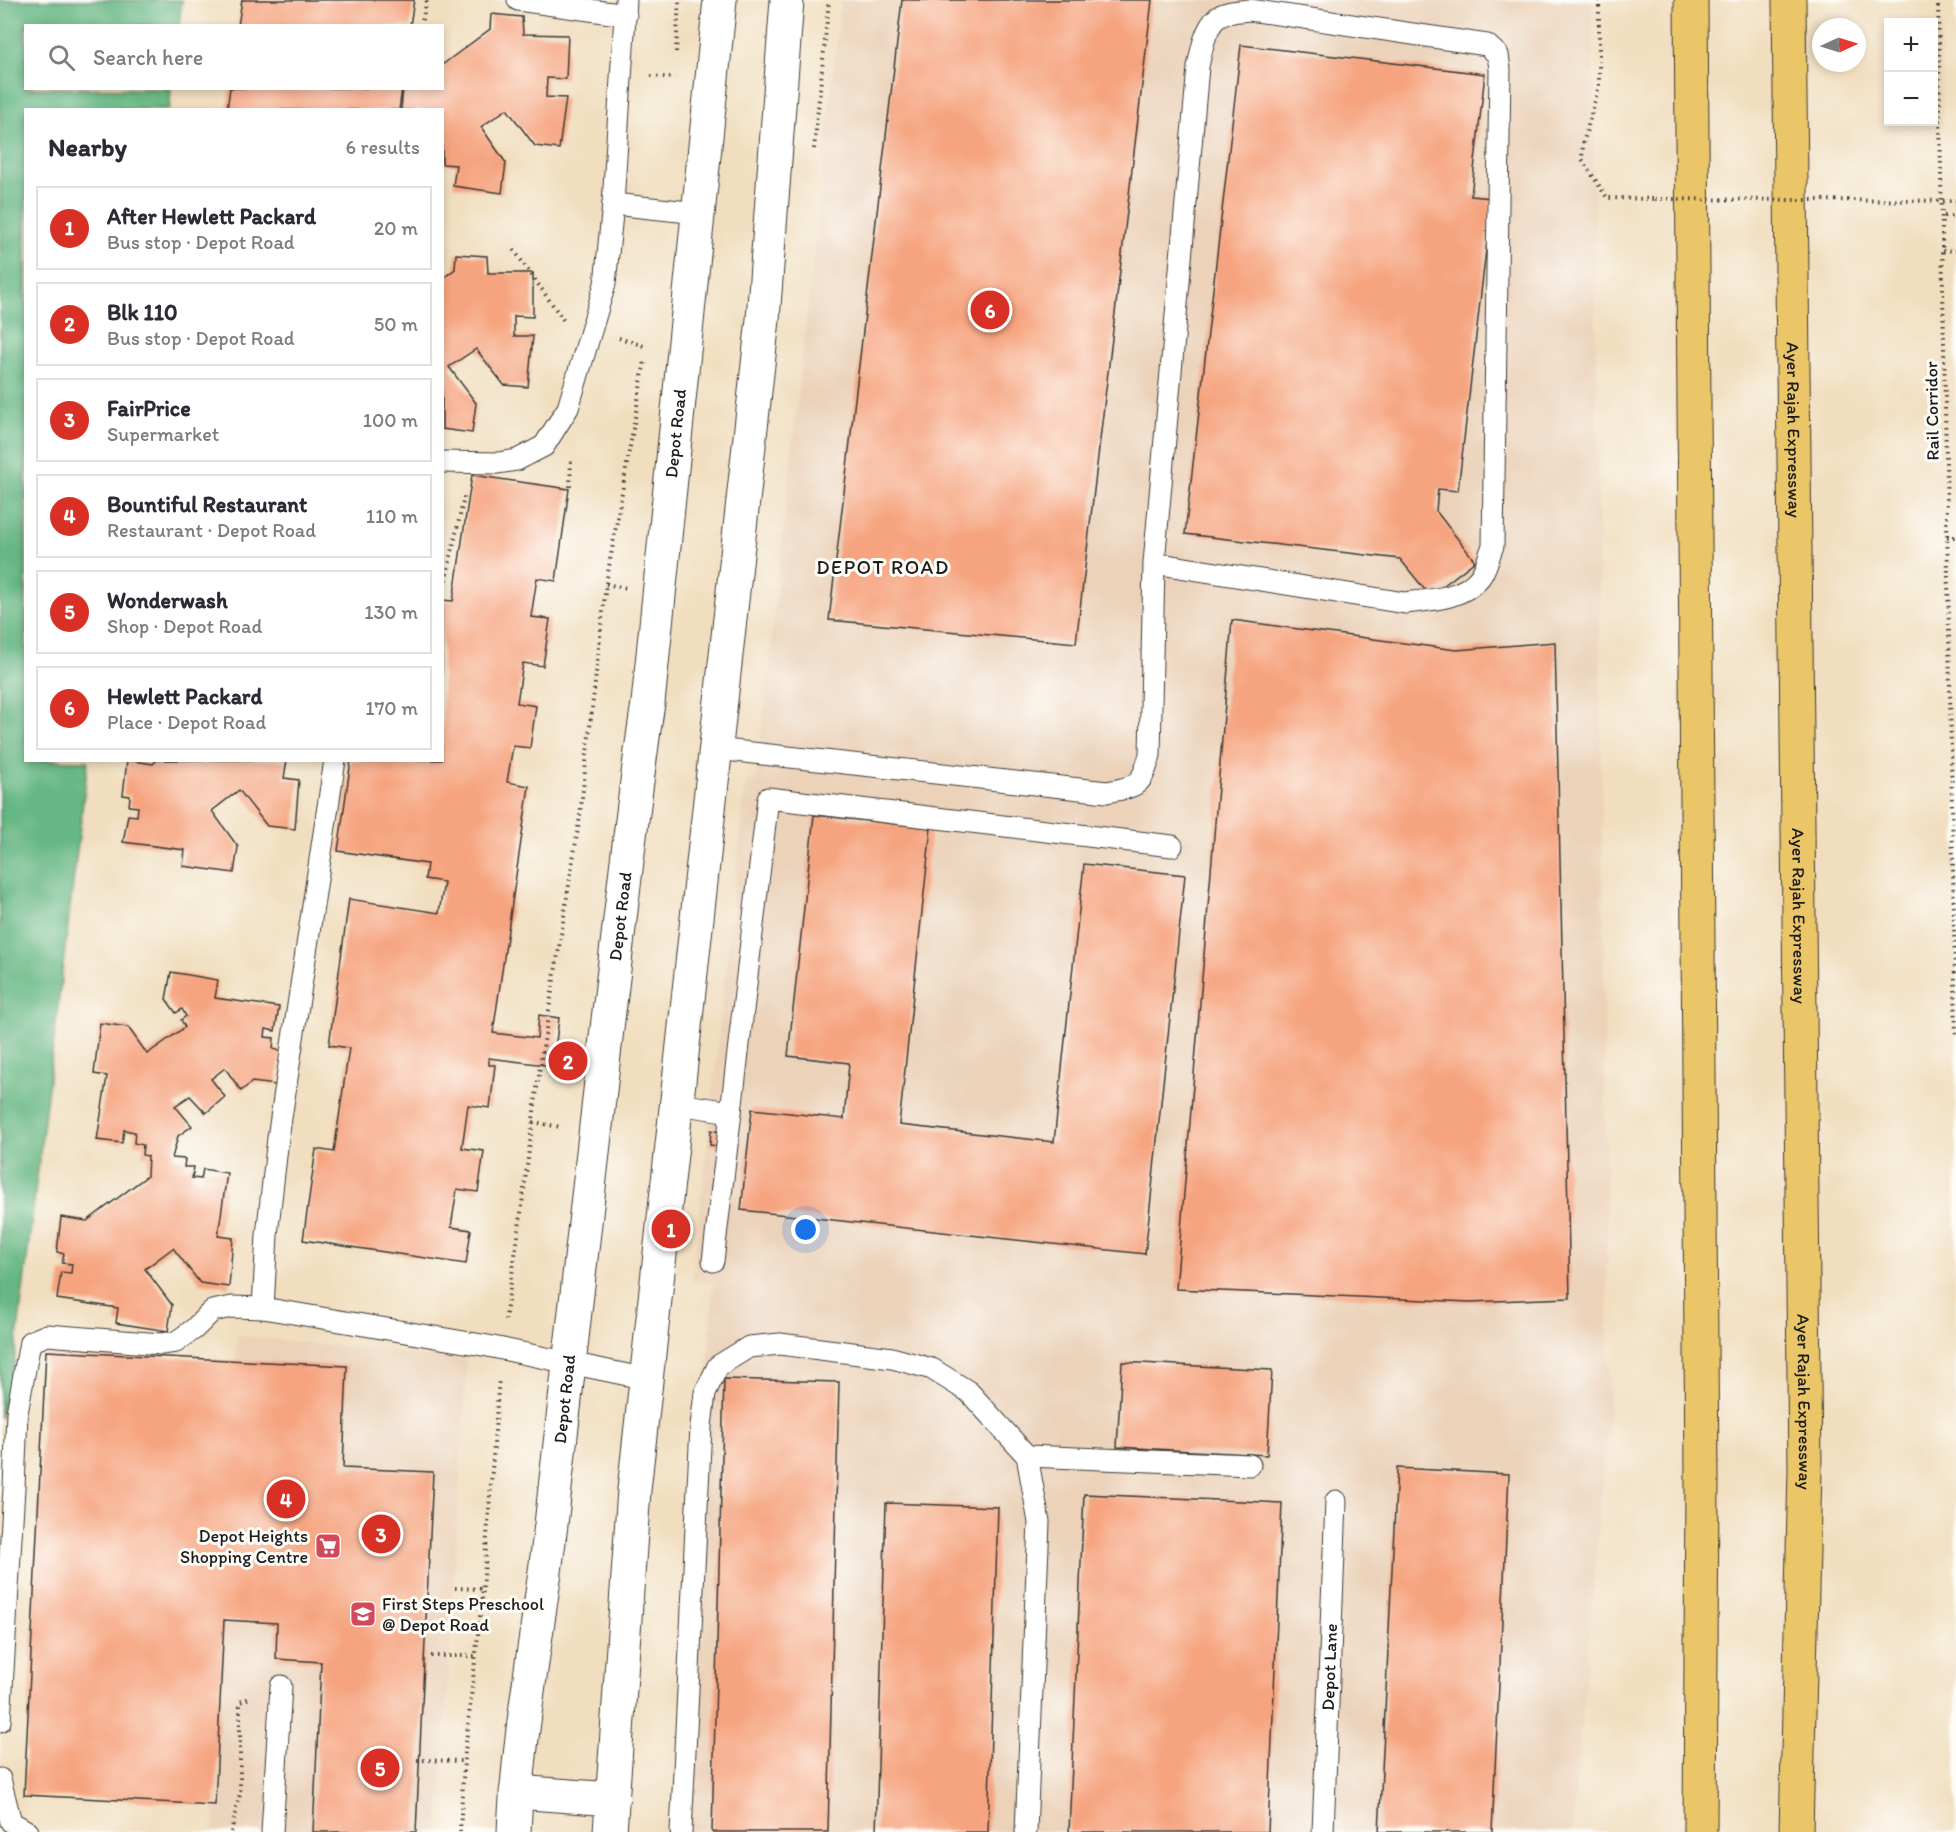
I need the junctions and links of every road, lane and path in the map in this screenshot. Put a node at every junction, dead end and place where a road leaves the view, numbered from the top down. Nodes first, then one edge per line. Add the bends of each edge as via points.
1 (426, 0) edge
2 (518, 0) edge
3 (679, 0) edge
4 (720, 0) edge
5 (787, 0) edge
6 (1599, 0) edge
7 (1691, 0) edge
8 (1789, 0) edge
9 (1938, 0) edge
10 (626, 7) edge
11 (422, 24) edge
12 (676, 56) dead end
13 (676, 67) dead end
14 (675, 78) dead end
15 (1956, 201) edge
16 (614, 204) junction
17 (698, 213) junction
18 (1944, 216) dead end
19 (1956, 216) edge
20 (514, 250) dead end
21 (1956, 250) edge
22 (1943, 251) junction
23 (649, 337) dead end
24 (618, 338) dead end
25 (647, 347) junction
26 (584, 352) junction
27 (572, 450) dead end
28 (444, 462) edge
29 (570, 487) dead end
30 (465, 494) dead end
31 (1947, 537) junction
32 (1956, 537) edge
33 (1154, 563) junction
34 (444, 588) edge
35 (716, 749) junction
36 (335, 762) edge
37 (1172, 846) dead end
38 (1956, 1037) edge
39 (678, 1104) junction
40 (732, 1112) junction
41 (713, 1261) dead end
42 (263, 1308) junction
43 (501, 1349) junction
44 (568, 1362) junction
45 (647, 1380) junction
46 (1027, 1456) junction
47 (1250, 1466) dead end
48 (1336, 1501) dead end
49 (455, 1588) dead end
50 (483, 1589) junction
51 (431, 1656) dead end
52 (476, 1656) junction
53 (280, 1686) joint
54 (0, 1721) edge
55 (417, 1761) dead end
56 (464, 1761) junction
57 (0, 1779) edge
58 (516, 1792) junction
59 (612, 1799) junction
60 (28, 1832) edge
61 (231, 1832) edge
62 (272, 1832) edge
63 (460, 1832) edge
64 (514, 1832) edge
65 (610, 1832) edge
66 (681, 1832) edge
67 (1026, 1832) edge
68 (1323, 1832) edge
69 (1700, 1832) edge
70 (1796, 1832) edge

1 - 11 path
2 - 10 lane
3 - 12 path
4 - 17 street, Depot Road
5 - 35 street via 763,319
6 - 15 path, bridge via 1599,87 1582,159 1607,198
7 - 69 highway via 1702,1479
8 - 70 highway, Ayer Rajah Expressway via 1805,1470
9 - 22 path, Rail Corridor
10 - 16 lane
13 - 14 path
16 - 17 lane
16 - 26 lane via 605,284
17 - 44 street, Depot Road via 648,703
18 - 19 path
20 - 26 path
21 - 22 path
22 - 31 path, Rail Corridor
23 - 25 path
24 - 25 path
25 - 43 path via 606,584 580,816
26 - 28 lane via 568,408 544,446 517,460
27 - 29 path
30 - 34 path
31 - 32 path
31 - 38 path, Rail Corridor
33 - 33 lane via 1405,603 1464,591 1481,577 1493,546 1499,214 1500,69 1498,55 1487,45 1250,10 1218,17 1205,37 1198,67
33 - 35 lane via 1150,755 1143,778 1130,788 1107,792
35 - 39 street
36 - 42 lane via 278,1138
37 - 40 lane via 768,798
39 - 40 lane
39 - 45 street
40 - 41 lane
42 - 43 lane
42 - 54 lane via 212,1311 194,1329 161,1350 47,1335 30,1341 17,1413
43 - 44 lane
43 - 50 path
44 - 45 lane
44 - 58 street, Depot Road via 549,1546
45 - 59 street via 634,1490
46 - 47 lane
46 - 66 lane via 969,1392 932,1369 892,1358 780,1344 749,1347 718,1366 705,1393 701,1426
46 - 67 lane via 1039,1522
48 - 68 lane, Depot Lane
49 - 50 path
50 - 52 path
51 - 52 path
52 - 56 path
53 - 61 path via 240,1702 240,1794
53 - 62 lane
55 - 56 path
56 - 63 path
57 - 60 lane via 11,1822
58 - 59 street
58 - 64 street, Depot Road
59 - 65 street

